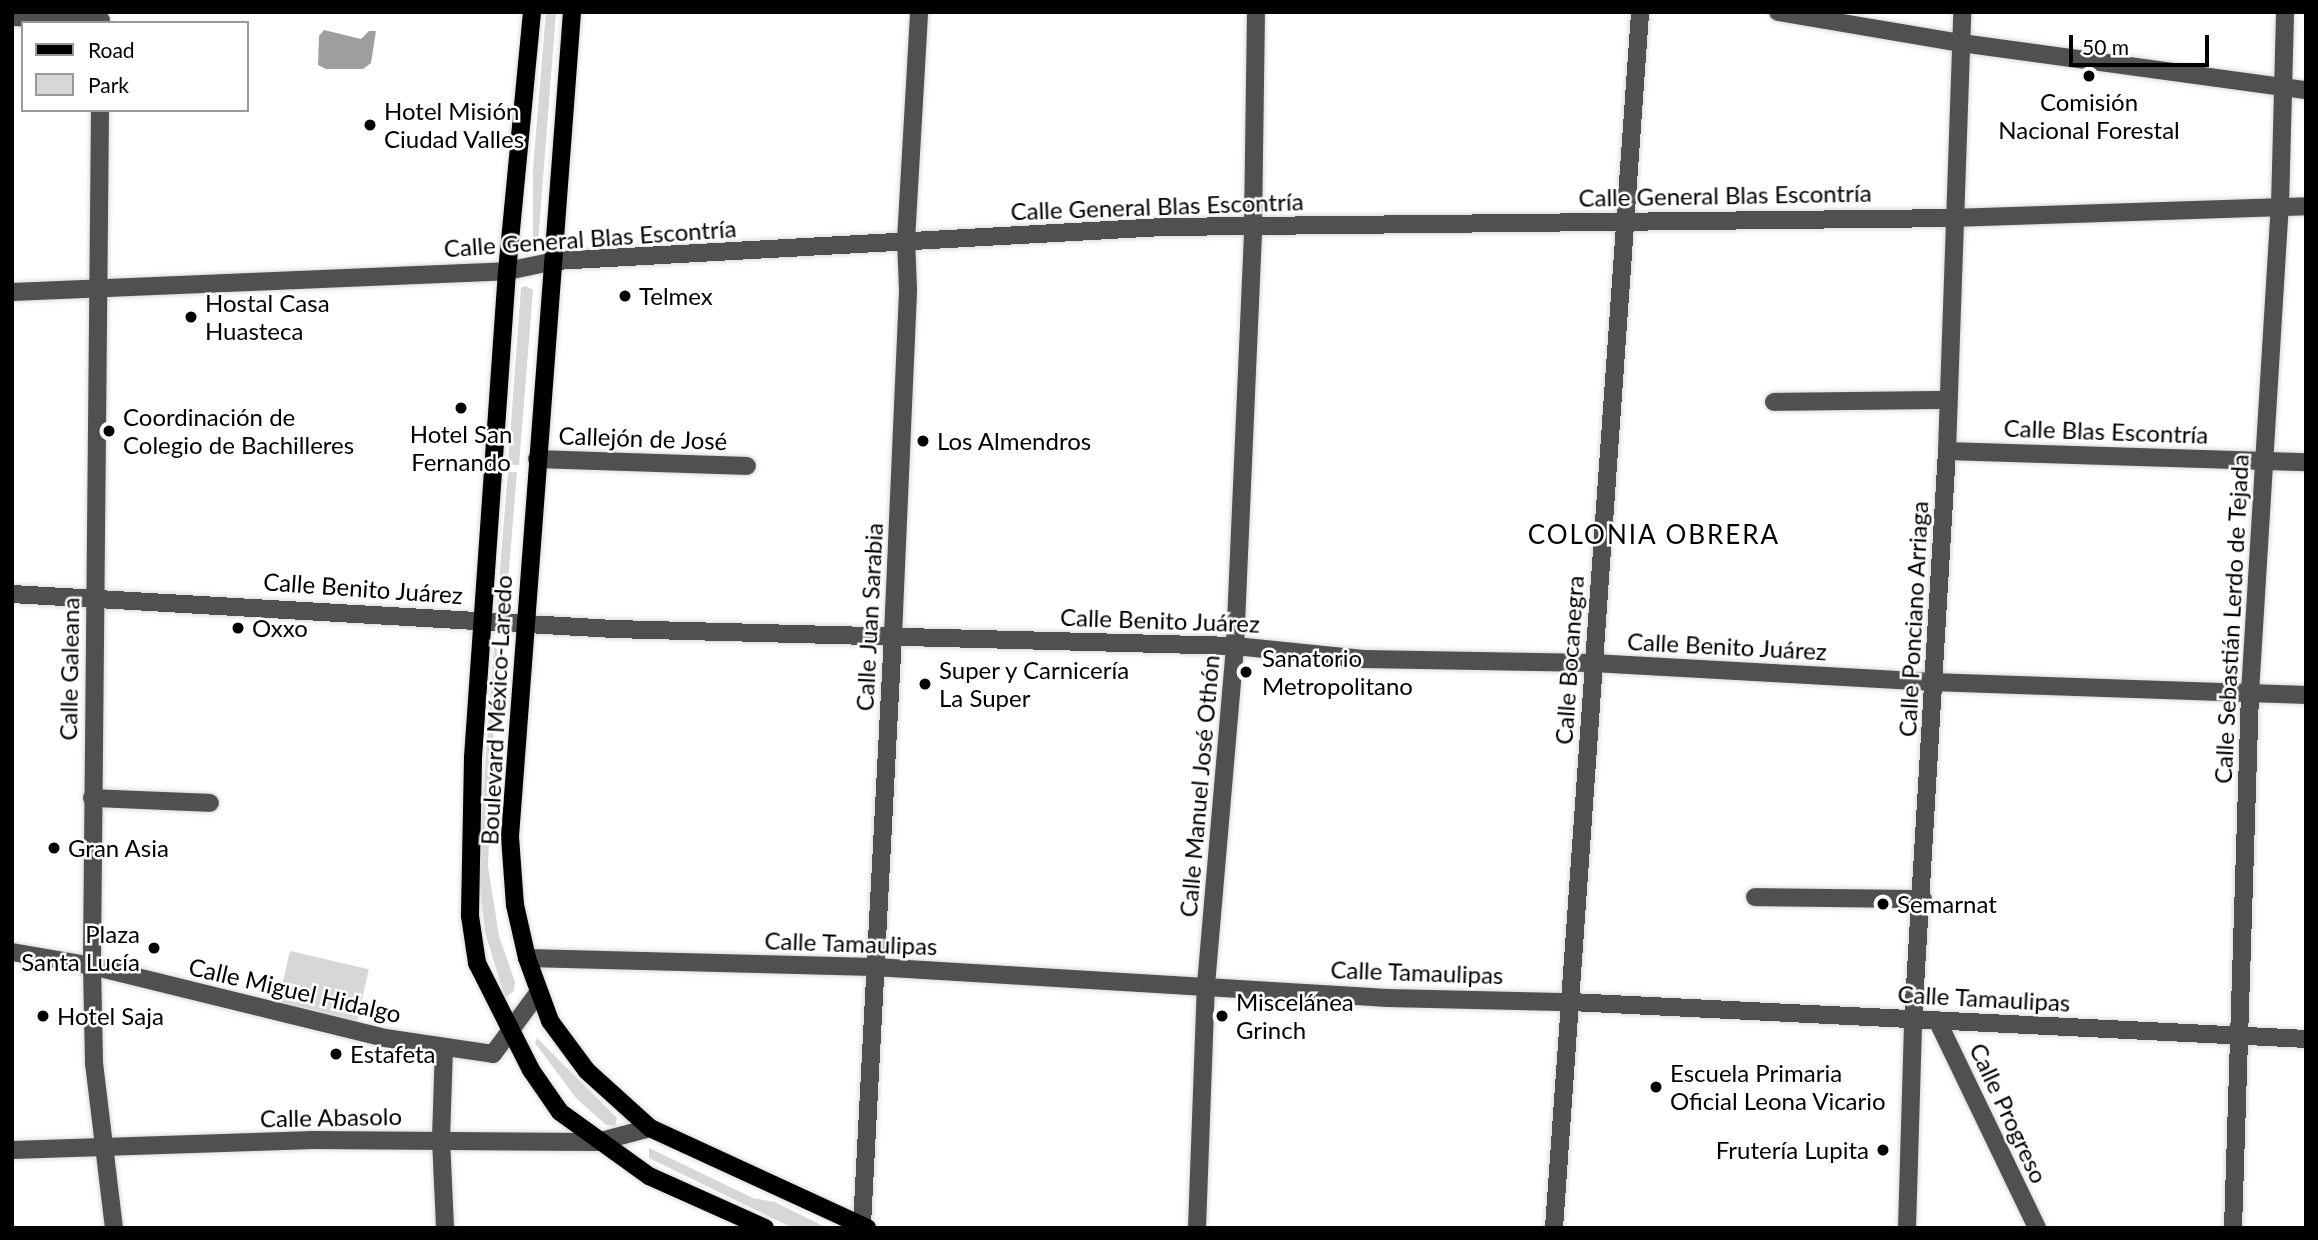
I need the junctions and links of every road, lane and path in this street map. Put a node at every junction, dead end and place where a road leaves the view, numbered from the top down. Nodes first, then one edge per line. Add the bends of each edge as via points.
1 (532, 12) edge
2 (572, 12) edge
3 (919, 12) edge
4 (1256, 12) edge
5 (1640, 12) edge
6 (1778, 12) edge
7 (1962, 12) edge
8 (2285, 12) edge
9 (12, 17) edge
10 (102, 18) edge
11 (1961, 43) junction
12 (2282, 87) junction
13 (2306, 90) edge
14 (100, 112) edge
15 (2280, 206) junction
16 (2306, 206) edge
17 (1953, 218) junction
18 (1624, 219) junction
19 (1253, 226) junction
20 (905, 240) junction
21 (555, 261) junction
22 (507, 271) junction
23 (99, 286) junction
24 (12, 292) edge
25 (1948, 401) junction
26 (1774, 402) dead end
27 (1947, 451) junction
28 (537, 459) junction
29 (2263, 460) junction
30 (2306, 462) edge
31 (747, 466) dead end
32 (12, 594) edge
33 (95, 596) junction
34 (484, 621) junction
35 (526, 623) junction
36 (893, 635) junction
37 (1236, 646) junction
38 (1593, 663) junction
39 (1933, 682) junction
40 (2250, 693) junction
41 (2306, 695) edge
42 (92, 798) junction
43 (210, 803) dead end
44 (1755, 897) dead end
45 (1923, 899) junction
46 (12, 952) edge
47 (527, 958) junction
48 (92, 966) junction
49 (874, 968) junction
50 (1206, 985) junction
51 (538, 993) junction
52 (1571, 1002) junction
53 (1913, 1020) junction
54 (1937, 1020) junction
55 (511, 1034) junction
56 (2239, 1036) junction
57 (2306, 1039) edge
58 (444, 1048) junction
59 (650, 1128) junction
60 (441, 1139) junction
61 (597, 1142) junction
62 (103, 1149) junction
63 (12, 1150) edge
64 (864, 1226) edge
65 (114, 1228) edge
66 (445, 1228) edge
67 (765, 1228) edge
68 (1196, 1228) edge
69 (1554, 1228) edge
70 (1907, 1228) edge
71 (2036, 1228) edge
72 (2232, 1228) edge

1 - 22 main road, Boulevard México-Laredo
2 - 21 main road, Boulevard México-Laredo
3 - 20 street, Calle Juan Sarabia
4 - 19 street, Calle Manuel José Othón
5 - 18 street, Calle Bocanegra
6 - 11 street
7 - 11 street, Calle Ponciano Arriaga
8 - 12 street, Calle Sebastián Lerdo de Tejada
9 - 10 street
11 - 12 street
11 - 17 street, Calle Ponciano Arriaga
12 - 13 street
12 - 15 street, Calle Sebastián Lerdo de Tejada
14 - 23 street, Calle Galeana
15 - 16 street, Calle General Blas Escontría
15 - 17 street, Calle General Blas Escontría
15 - 29 street, Calle Sebastián Lerdo de Tejada
17 - 18 street, Calle General Blas Escontría
17 - 25 street, Calle Ponciano Arriaga
18 - 19 street, Calle General Blas Escontría
18 - 38 street, Calle Bocanegra
19 - 20 street, Calle General Blas Escontría
19 - 37 street, Calle Manuel José Othón
20 - 21 street, Calle General Blas Escontría
20 - 36 street, Calle Juan Sarabia via 908,289
21 - 22 street, Calle General Blas Escontría
21 - 28 main road, Boulevard México-Laredo
22 - 23 street, Calle General Blas Escontría
22 - 34 main road, Boulevard México-Laredo
23 - 24 street, Calle General Blas Escontría
23 - 33 street, Calle Galeana
25 - 26 street
25 - 27 street, Calle Ponciano Arriaga
27 - 29 street, Calle Blas Escontría
27 - 39 street, Calle Ponciano Arriaga
28 - 31 street, Callejón de José
28 - 35 main road, Boulevard México-Laredo
29 - 30 street, Calle Blas Escontría
29 - 40 street, Calle Sebastián Lerdo de Tejada
32 - 33 street, Calle Benito Juárez
33 - 34 street, Calle Benito Juárez
33 - 42 street, Calle Galeana
34 - 35 street, Calle Benito Juárez
34 - 55 main road, Boulevard México-Laredo via 472,785 470,916 477,962
35 - 36 street, Calle Benito Juárez
35 - 47 main road, Boulevard México-Laredo via 510,836 515,905
36 - 37 street, Calle Benito Juárez
36 - 49 street, Calle Juan Sarabia
37 - 38 street, Calle Benito Juárez via 1363,659
37 - 50 street, Calle Manuel José Othón
38 - 39 street, Calle Benito Juárez
38 - 52 street, Calle Bocanegra
39 - 40 street, Calle Benito Juárez
39 - 45 street, Calle Ponciano Arriaga
40 - 41 street, Calle Benito Juárez
40 - 56 street, Calle Sebastián Lerdo de Tejada
42 - 43 street
42 - 48 street, Calle Galeana
44 - 45 street
45 - 53 street, Calle Ponciano Arriaga
46 - 48 street, Calle Miguel Hidalgo
47 - 49 street, Calle Tamaulipas
47 - 51 main road, Boulevard México-Laredo
48 - 58 street, Calle Miguel Hidalgo
48 - 62 street, Calle Galeana
49 - 50 street, Calle Tamaulipas
49 - 64 street, Calle Juan Sarabia
50 - 52 street, Calle Tamaulipas via 1388,998
50 - 68 street, Calle Manuel José Othón
51 - 55 street, Calle Miguel Hidalgo
51 - 59 main road, Boulevard México-Laredo via 550,1021 587,1071
52 - 53 street, Calle Tamaulipas
52 - 69 street, Calle Bocanegra
53 - 54 street, Calle Tamaulipas
53 - 70 street, Calle Ponciano Arriaga
54 - 56 street, Calle Tamaulipas
54 - 71 street, Calle Progreso
55 - 58 street, Calle Miguel Hidalgo via 493,1054
55 - 61 main road, Boulevard México-Laredo via 560,1112
56 - 57 street, Calle Tamaulipas
56 - 72 street, Calle Sebastián Lerdo de Tejada
58 - 60 street
59 - 61 street, Calle Abasolo
59 - 64 main road, Boulevard México-Laredo
60 - 61 street, Calle Abasolo
60 - 62 street, Calle Abasolo
60 - 66 street
61 - 67 main road, Boulevard México-Laredo via 649,1176
62 - 63 street, Calle Abasolo
62 - 65 street, Calle Galeana

